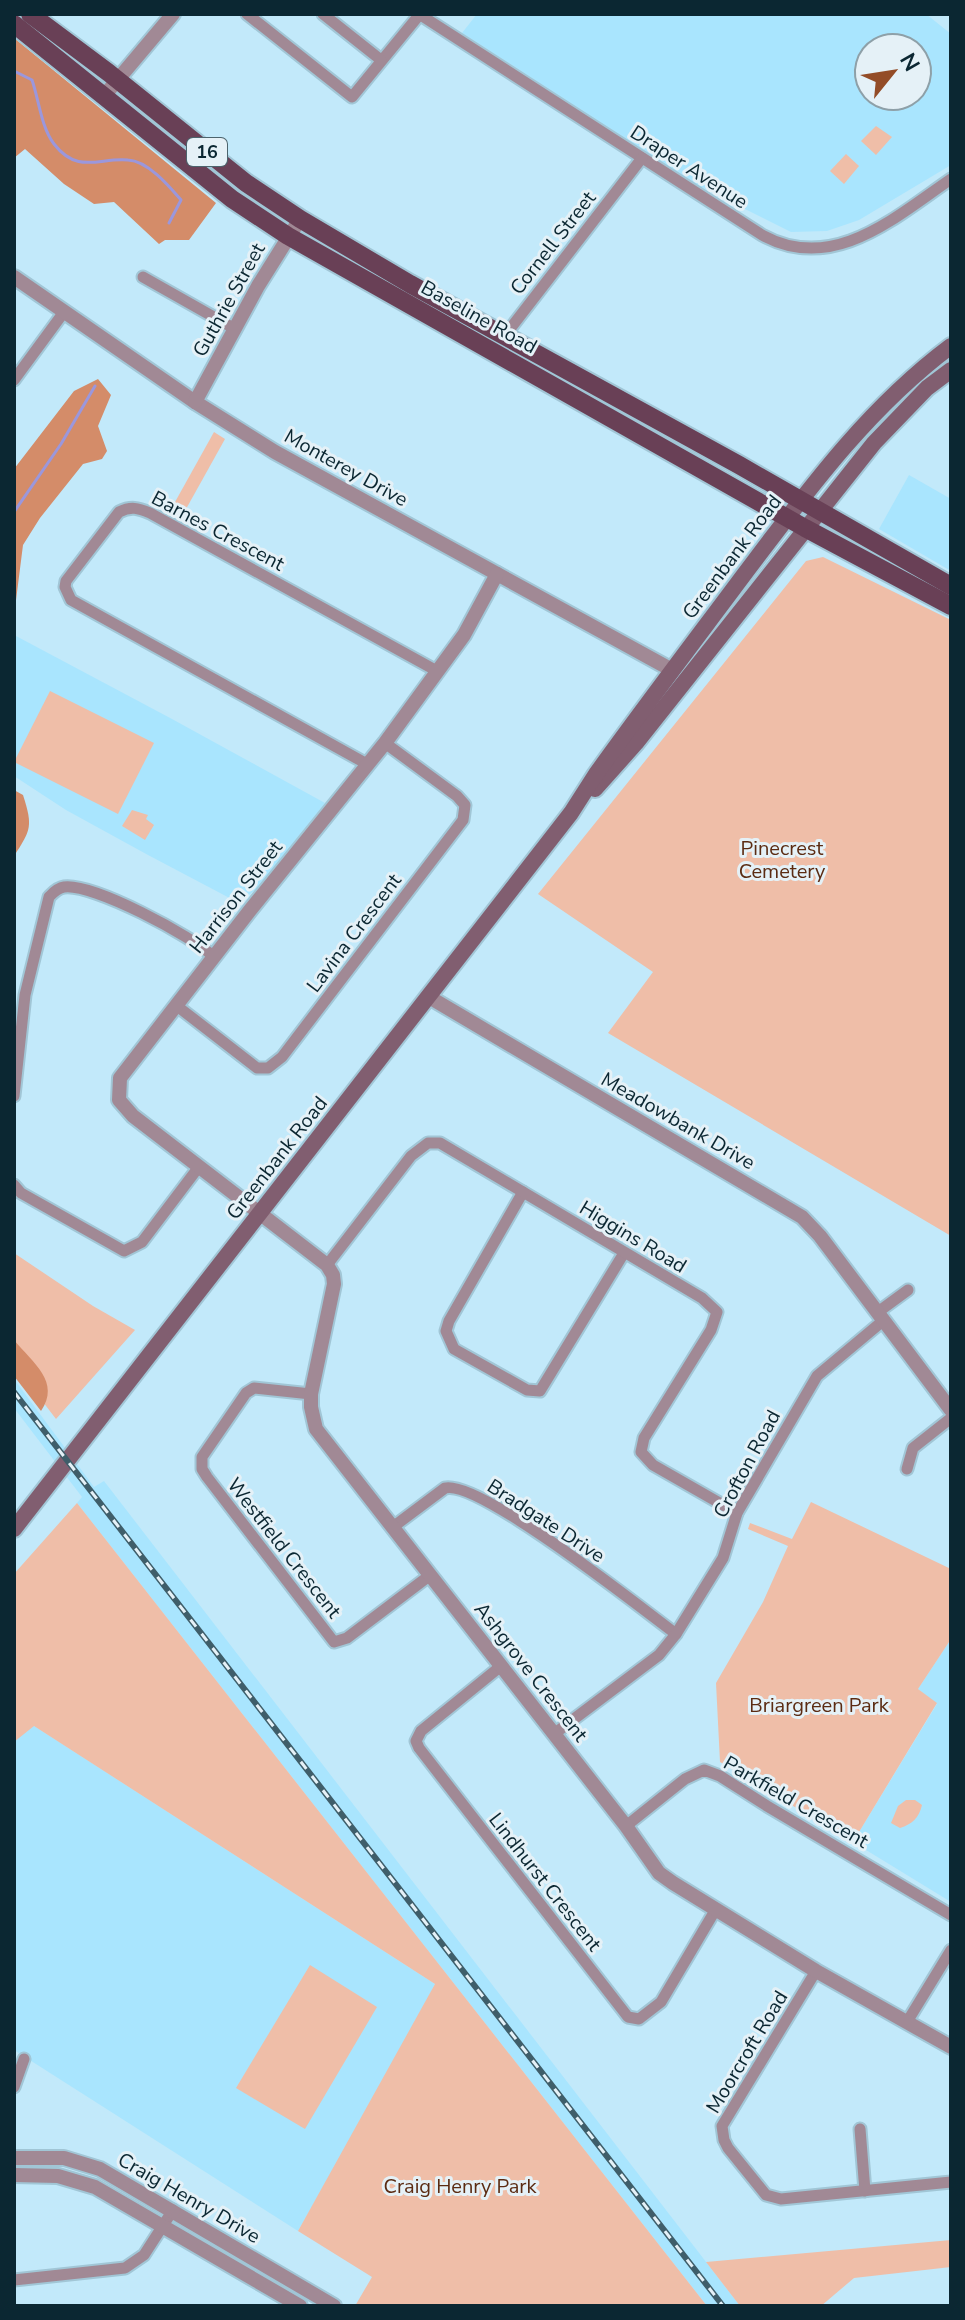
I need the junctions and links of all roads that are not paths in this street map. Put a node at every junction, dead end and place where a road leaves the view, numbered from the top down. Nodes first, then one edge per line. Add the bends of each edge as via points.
1 (30, 14) edge
2 (173, 14) edge
3 (247, 14) edge
4 (323, 14) edge
5 (420, 14) edge
6 (14, 24) edge
7 (381, 60) junction
8 (118, 80) junction
9 (104, 96) junction
10 (642, 158) junction
11 (951, 179) edge
12 (300, 219) junction
13 (288, 236) junction
14 (14, 277) edge
15 (143, 277) dead end
16 (64, 312) junction
17 (235, 329) junction
18 (499, 343) junction
19 (951, 346) edge
20 (951, 370) edge
21 (14, 380) edge
22 (195, 402) junction
23 (800, 500) junction
24 (819, 510) junction
25 (787, 517) junction
26 (805, 528) junction
27 (497, 574) junction
28 (951, 586) edge
29 (951, 606) edge
30 (672, 670) junction
31 (437, 671) junction
32 (385, 743) junction
33 (367, 764) junction
34 (571, 813) junction
35 (214, 957) junction
36 (429, 997) junction
37 (177, 1006) junction
38 (14, 1096) edge
39 (198, 1168) junction
40 (14, 1185) edge
41 (523, 1192) junction
42 (259, 1214) junction
43 (624, 1253) junction
44 (327, 1265) junction
45 (908, 1290) dead end
46 (881, 1316) junction
47 (311, 1394) junction
48 (951, 1410) edge
49 (951, 1418) edge
50 (907, 1469) dead end
51 (737, 1513) junction
52 (393, 1527) junction
53 (14, 1529) edge
54 (429, 1576) junction
55 (676, 1634) junction
56 (501, 1666) junction
57 (554, 1734) junction
58 (626, 1826) junction
59 (716, 1909) junction
60 (951, 1915) edge
61 (951, 1950) edge
62 (816, 1971) junction
63 (907, 2022) junction
64 (951, 2047) edge
65 (24, 2059) dead end
66 (14, 2087) edge
67 (860, 2129) dead end
68 (14, 2158) edge
69 (14, 2175) edge
70 (951, 2182) edge
71 (865, 2191) junction
72 (173, 2210) junction
73 (163, 2226) junction
74 (14, 2280) edge
75 (300, 2306) edge
76 (334, 2306) edge

1 - 8 main road, Baseline Road / 16
2 - 8 street
3 - 7 street via 352,97
4 - 7 street
5 - 7 street
5 - 10 street, Draper Avenue
6 - 9 main road, Baseline Road / 16
8 - 9 street
8 - 12 main road, Baseline Road / 16 via 246,183
9 - 13 main road, Baseline Road / 16 via 232,199
10 - 11 street, Draper Avenue via 762,235 800,248 844,245
10 - 18 street, Cornell Street
12 - 13 street, Guthrie Street
12 - 18 main road, Baseline Road / 16
13 - 17 street, Guthrie Street
13 - 18 main road, Baseline Road / 16
14 - 16 street, Monterey Drive
15 - 17 street
16 - 21 street
16 - 22 street, Monterey Drive
17 - 22 street, Guthrie Street
18 - 23 main road, Baseline Road / 16
18 - 25 main road, Baseline Road / 16
19 - 23 main road, Greenbank Road via 869,418
20 - 24 main road, Greenbank Road via 901,414
22 - 27 street, Monterey Drive
23 - 24 main road, Baseline Road / 16
23 - 25 main road, Greenbank Road
24 - 26 main road, Greenbank Road
24 - 28 main road, Baseline Road / 16
25 - 26 main road, Baseline Road / 16
25 - 30 main road, Greenbank Road
26 - 29 main road, Baseline Road / 16
26 - 34 main road, Greenbank Road via 636,743
27 - 30 street, Monterey Drive
27 - 31 street, Harrison Street via 464,635
30 - 34 main road, Greenbank Road
31 - 32 street, Harrison Street
31 - 33 street, Barnes Crescent via 136,508 119,512 66,581 71,600
32 - 33 street, Harrison Street
32 - 37 street, Lavina Crescent via 457,796 465,805 463,820 282,1057 268,1068 257,1068
33 - 35 street, Harrison Street
34 - 36 main road, Greenbank Road
35 - 37 street, Harrison Street
35 - 38 street via 117,900 65,886 56,890 49,897 25,995
36 - 42 main road, Greenbank Road
36 - 46 street, Meadowbank Drive via 802,1217
37 - 39 street, Harrison Street via 120,1078 119,1100
39 - 40 street via 142,1242 124,1251
39 - 42 street, Harrison Street
41 - 43 street, Higgins Road
41 - 43 street via 449,1321 446,1331 454,1349 527,1390 540,1391
41 - 44 street, Higgins Road via 440,1143 428,1143 411,1156
42 - 44 street
42 - 53 main road, Greenbank Road
43 - 51 street, Higgins Road via 717,1312 644,1438 641,1452 653,1465
44 - 47 street, Ashgrove Crescent via 334,1284
45 - 46 street
46 - 48 street, Meadowbank Drive
46 - 51 street, Crofton Road via 817,1376
47 - 52 street, Ashgrove Crescent via 316,1429
47 - 54 street, Westfield Crescent via 254,1388 246,1393 202,1457 207,1477 334,1642 347,1638
49 - 50 street via 913,1448
51 - 55 street, Crofton Road via 723,1558
52 - 54 street, Ashgrove Crescent
52 - 55 street, Bradgate Drive via 445,1488 463,1489 544,1537
54 - 56 street, Ashgrove Crescent
55 - 57 street, Crofton Road via 659,1655
56 - 57 street, Ashgrove Crescent
56 - 59 street, Lindhurst Crescent via 421,1731 416,1741 628,2017 639,2019 661,2002
57 - 58 street, Ashgrove Crescent
58 - 59 street, Ashgrove Crescent via 659,1873
58 - 60 street, Parkfield Crescent via 704,1770
59 - 62 street, Ashgrove Crescent
61 - 63 street
62 - 63 street, Ashgrove Crescent
62 - 71 street, Moorcroft Road via 722,2134 771,2197
63 - 64 street, Ashgrove Crescent
65 - 66 street
67 - 71 street
68 - 72 street, Craig Henry Drive via 51,2157 87,2165
69 - 73 street, Craig Henry Drive via 83,2182
70 - 71 street, Moorcroft Road
72 - 73 street
72 - 76 street, Craig Henry Drive
73 - 74 street via 144,2255 125,2268
73 - 75 street, Craig Henry Drive

